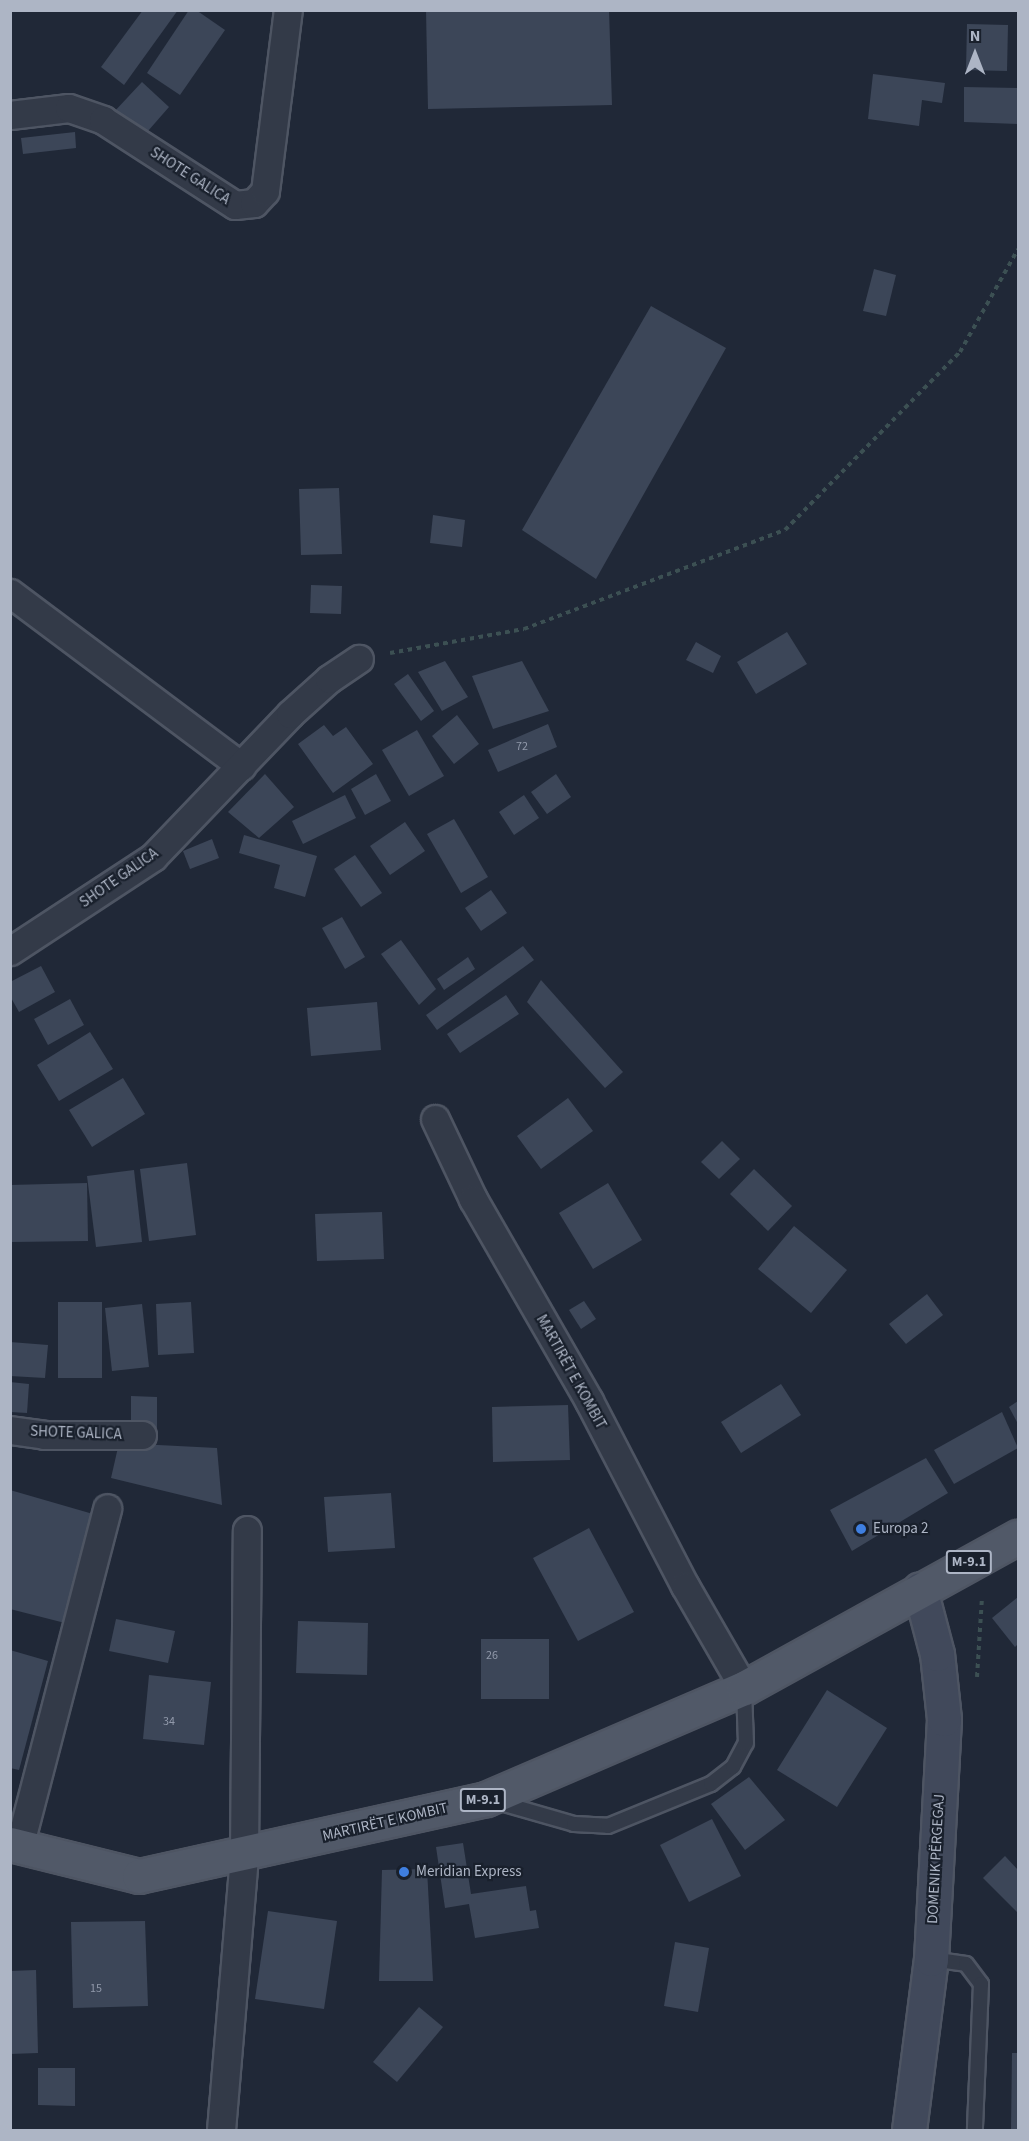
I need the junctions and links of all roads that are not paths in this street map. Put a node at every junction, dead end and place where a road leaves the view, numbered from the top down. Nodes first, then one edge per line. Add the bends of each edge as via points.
1 (288, 10) edge
2 (10, 115) edge
3 (10, 593) edge
4 (360, 659) road end
5 (241, 766) junction
6 (10, 951) edge
7 (435, 1119) dead end
8 (10, 1430) edge
9 (142, 1435) dead end
10 (107, 1508) dead end
11 (247, 1530) dead end
12 (1018, 1537) edge
13 (920, 1589) junction
14 (744, 1688) junction
15 (486, 1799) junction
16 (15, 1845) edge
17 (244, 1855) junction
18 (931, 1959) junction
19 (221, 2130) edge
20 (909, 2130) edge
21 (975, 2130) edge

1 - 2 street, SHOTE GALICA via 265,191 254,202 235,205 92,116 69,108
3 - 5 street
4 - 5 street, SHOTE GALICA via 290,714
5 - 6 street, SHOTE GALICA via 153,856
7 - 14 street, MARTIRËT E KOMBIT via 473,1199
8 - 9 street, SHOTE GALICA via 44,1435
10 - 16 street
11 - 17 street
12 - 13 main road, M-9.1
13 - 14 main road, MARTIRËT E KOMBIT / M-9.1
13 - 18 main road, DOMENIK PËRGEGAJ via 937,1654 944,1719
14 - 15 main road, MARTIRËT E KOMBIT / M-9.1
14 - 15 lane via 746,1743 741,1756 723,1777 700,1788 625,1820 591,1827
15 - 17 main road, MARTIRËT E KOMBIT / M-9.1
16 - 17 main road, MARTIRËT E KOMBIT / M-9.1 via 139,1876
17 - 19 street
18 - 20 main road, DOMENIK PËRGEGAJ
18 - 21 lane via 966,1964 981,1984

